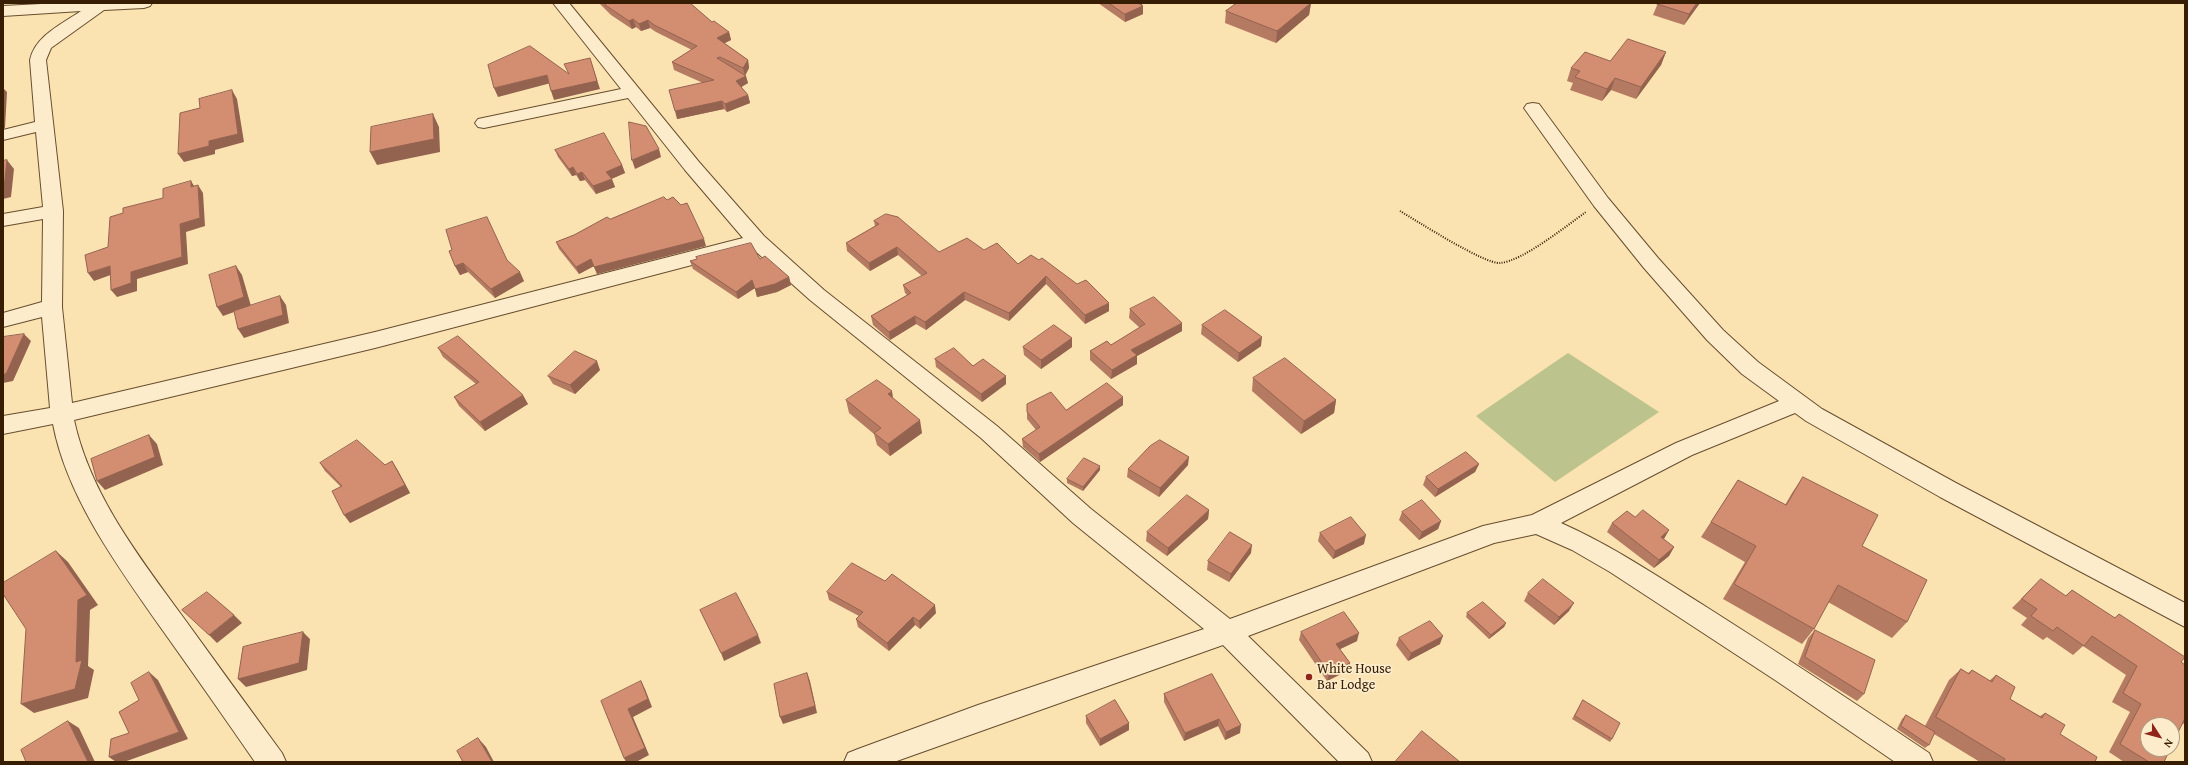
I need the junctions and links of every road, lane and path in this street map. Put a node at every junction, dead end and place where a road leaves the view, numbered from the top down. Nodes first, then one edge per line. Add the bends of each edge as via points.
1 (144, 3) edge
2 (561, 3) edge
3 (99, 6) junction
4 (3, 11) edge
5 (633, 92) junction
6 (1533, 108) dead end
7 (484, 123) dead end
8 (43, 125) junction
9 (3, 135) edge
10 (1601, 202) junction
11 (53, 211) junction
12 (1400, 211) dead end
13 (3, 220) edge
14 (757, 241) junction
15 (52, 307) junction
16 (3, 320) edge
17 (1797, 403) junction
18 (62, 415) junction
19 (3, 425) edge
20 (1537, 524) junction
21 (2185, 616) edge
22 (1226, 632) junction
23 (272, 762) edge
24 (858, 762) edge
25 (1358, 762) edge
26 (1919, 762) edge

1 - 3 street
2 - 5 street
3 - 4 street
3 - 8 street via 45,44 40,51 38,60
5 - 7 street
5 - 14 street
6 - 10 street
8 - 9 street
8 - 11 street
10 - 12 path via 1520,258 1499,263 1471,252
10 - 17 street via 1715,335 1750,368
11 - 13 street
11 - 15 street
14 - 18 street via 487,313
14 - 22 street via 817,295 989,432 1082,516
15 - 16 street
15 - 18 street
17 - 20 street via 1684,449
17 - 21 street via 1942,487
18 - 19 street
18 - 23 street via 68,444 83,481 106,525 140,579
20 - 22 street via 1492,533
20 - 26 street via 1581,543 1619,565
22 - 24 street
22 - 25 street

